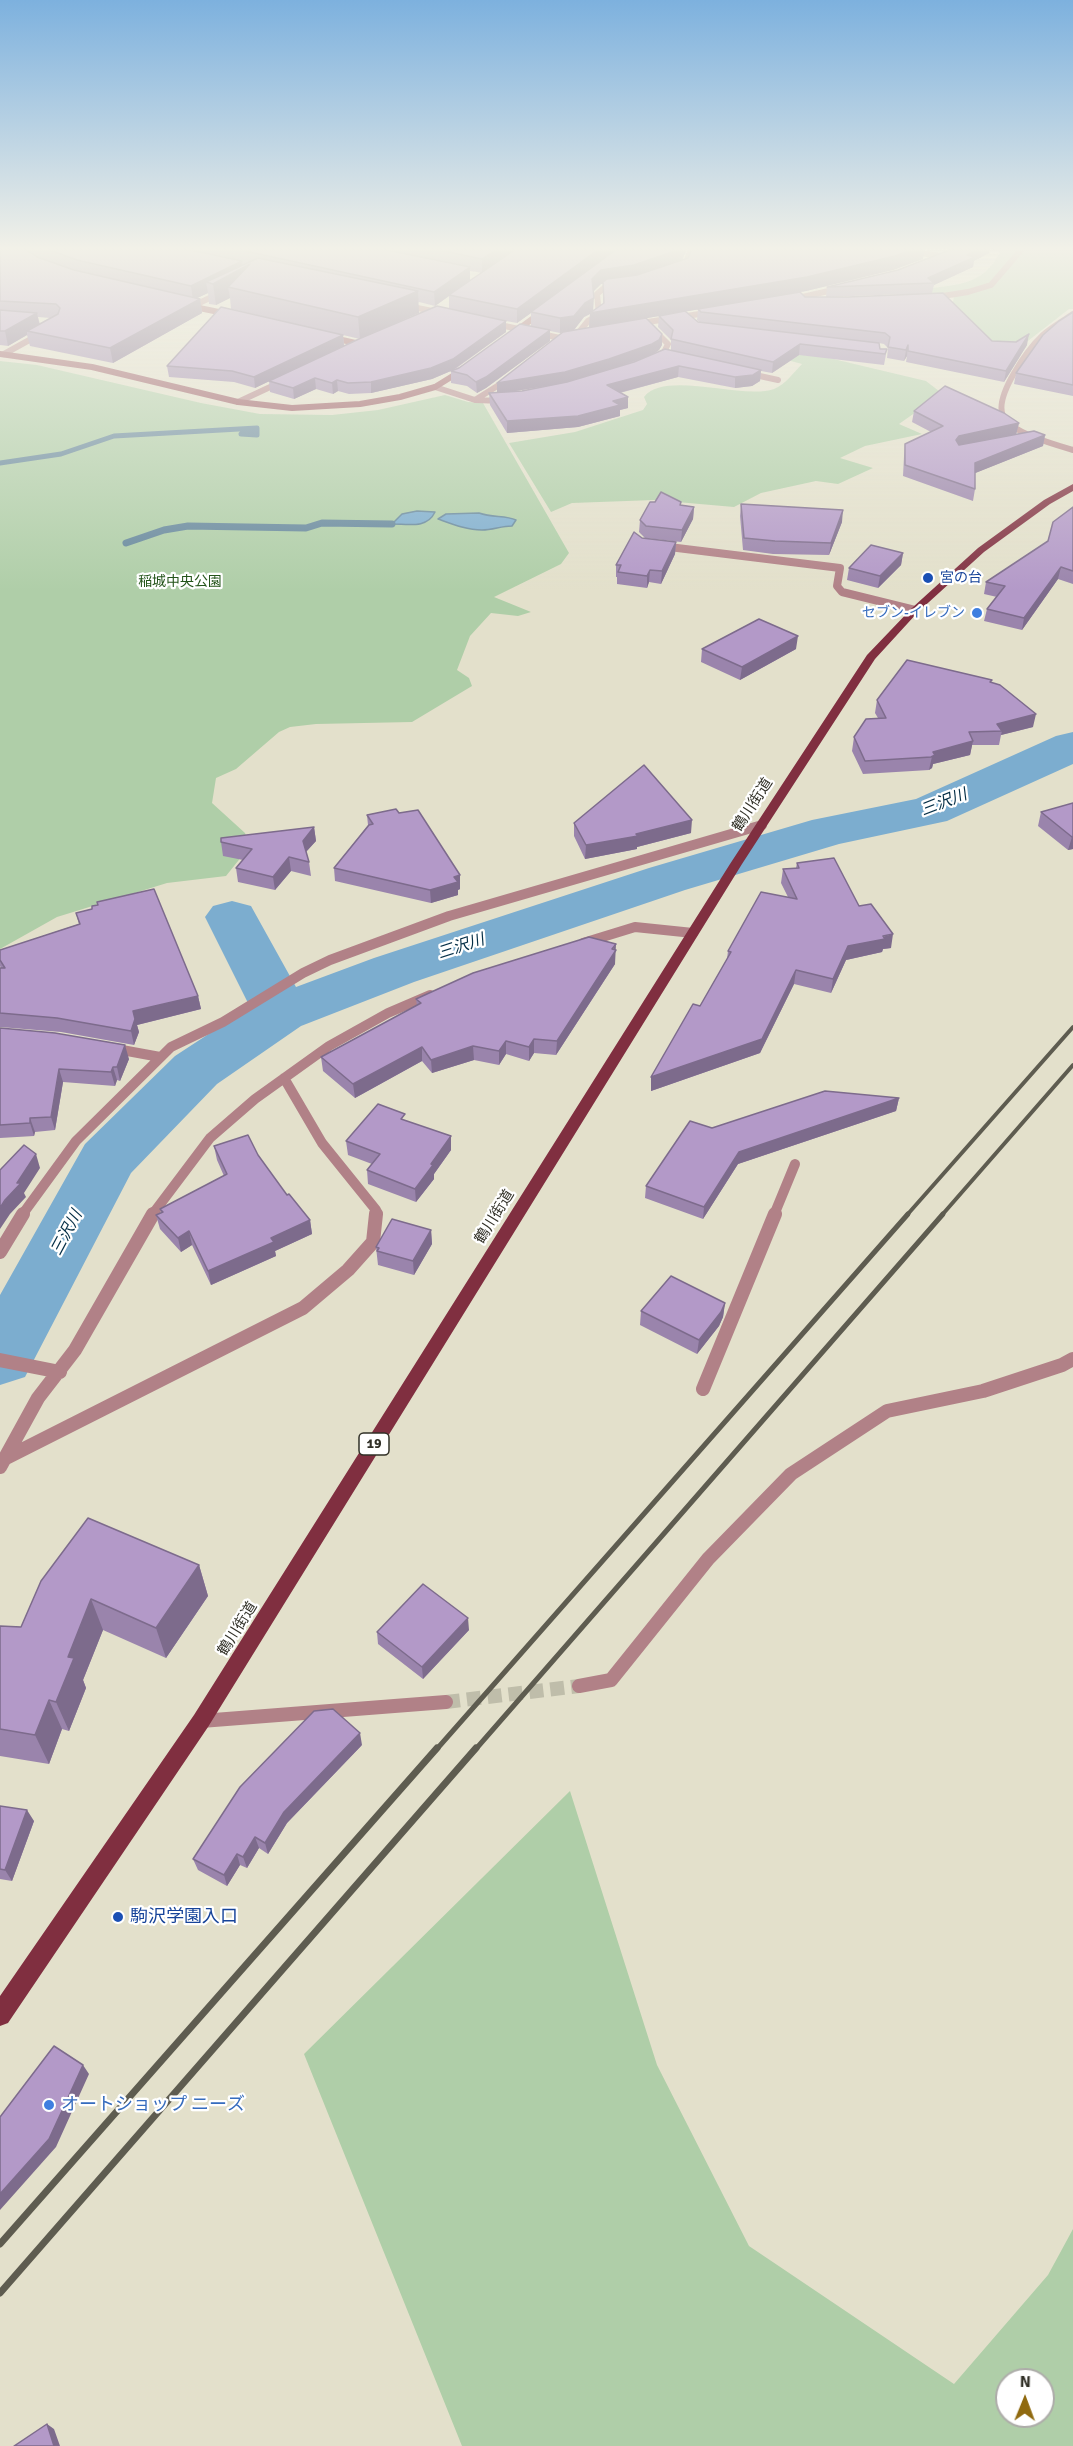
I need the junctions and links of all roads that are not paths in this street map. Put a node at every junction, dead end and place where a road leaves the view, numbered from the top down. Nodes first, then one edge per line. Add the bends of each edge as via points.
1 (65, 363) edge
2 (472, 363) edge
3 (1021, 363) edge
4 (744, 372) edge
5 (514, 375) edge
6 (289, 378) edge
7 (778, 380) dead end
8 (435, 387) junction
9 (475, 400) junction
10 (510, 400) edge
11 (238, 402) junction
12 (1035, 436) junction
13 (1024, 439) edge
14 (1073, 450) edge
15 (1073, 487) edge
16 (653, 545) edge
17 (915, 610) junction
18 (762, 825) junction
19 (693, 933) junction
20 (574, 946) edge
21 (436, 992) edge
22 (105, 1047) edge
23 (160, 1057) junction
24 (284, 1078) junction
25 (795, 1164) dead end
26 (0, 1252) edge
27 (1073, 1359) edge
28 (0, 1360) edge
29 (60, 1372) junction
30 (704, 1389) dead end
31 (2, 1463) edge
32 (579, 1686) tunnel mouth
33 (446, 1702) tunnel mouth
34 (201, 1721) junction
35 (0, 2014) edge

1 - 11 street
2 - 8 street
3 - 12 street via 1002,404 1004,417
4 - 7 street
5 - 9 street
6 - 11 street
8 - 9 street
8 - 11 street via 340,406 292,408
9 - 10 street
12 - 13 street
12 - 14 street
15 - 17 main road, 鶴川街道 / 19 via 981,550
16 - 17 street via 840,568 837,586 842,592
17 - 18 main road, 鶴川街道 / 19 via 871,657
18 - 19 main road, 鶴川街道 / 19
18 - 23 street via 449,916 330,960 171,1047
19 - 20 street via 635,927
19 - 34 main road, 鶴川街道 / 19
21 - 24 street via 329,1046
22 - 23 street
23 - 26 street via 76,1141 25,1210
24 - 29 street via 210,1138 179,1178 146,1223
24 - 31 street via 322,1143 376,1210 373,1242 348,1270 303,1308
25 - 30 street
27 - 32 street via 983,1391 887,1411 791,1474 708,1559 611,1680
28 - 29 street
29 - 31 street via 38,1398
33 - 34 street
34 - 35 main road, 鶴川街道 / 19

